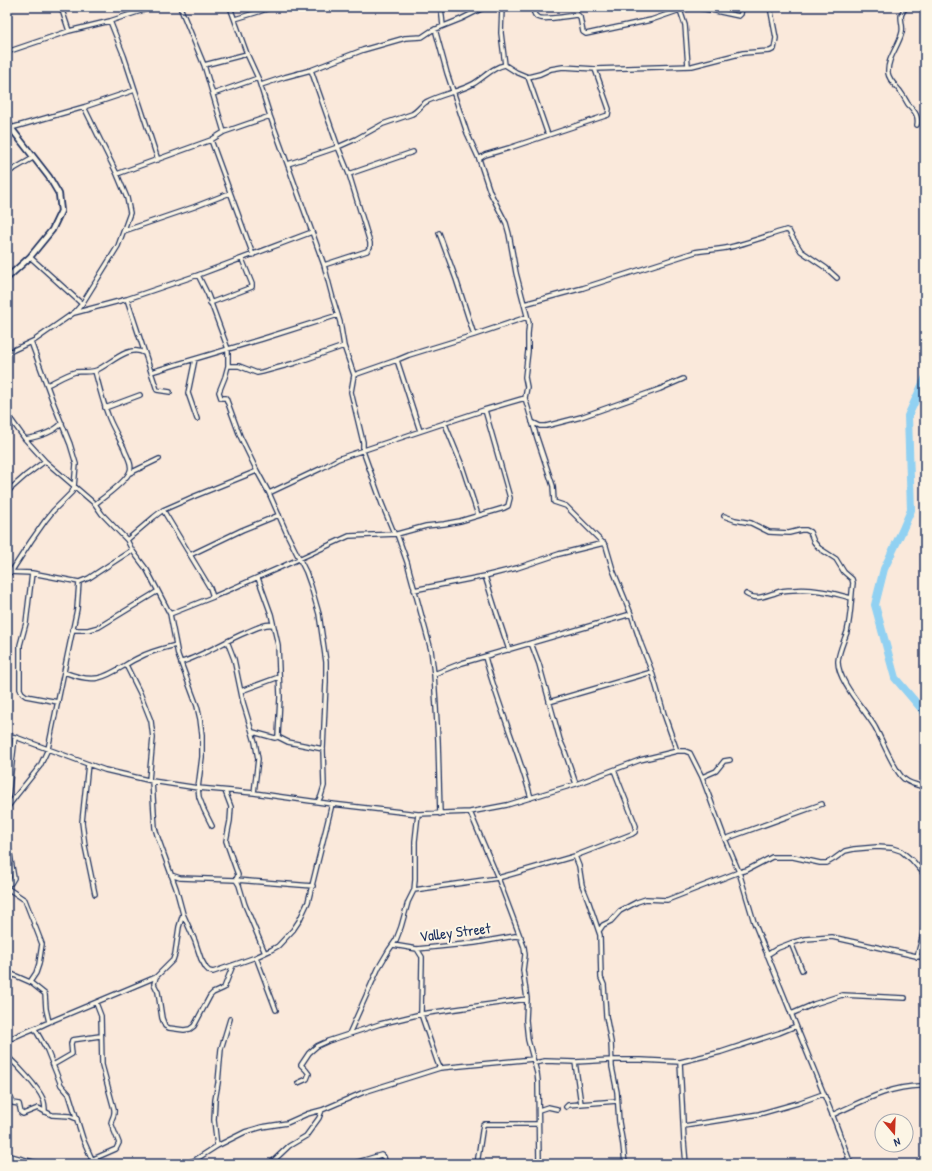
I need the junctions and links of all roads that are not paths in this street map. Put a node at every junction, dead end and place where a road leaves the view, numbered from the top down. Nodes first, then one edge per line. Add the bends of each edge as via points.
1 (61, 7) edge
2 (153, 7) edge
3 (180, 7) edge
4 (230, 7) edge
5 (272, 7) edge
6 (442, 7) edge
7 (485, 7) edge
8 (502, 7) edge
9 (532, 7) edge
10 (742, 7) edge
11 (770, 7) edge
12 (907, 7) edge
13 (680, 8) edge
14 (235, 19) junction
15 (110, 21) junction
16 (443, 26) junction
17 (435, 29) junction
18 (69, 31) junction
19 (7, 52) edge
20 (247, 54) junction
21 (204, 65) junction
22 (505, 65) junction
23 (688, 66) junction
24 (595, 69) junction
25 (311, 70) junction
26 (528, 77) junction
27 (258, 78) junction
28 (261, 85) junction
29 (135, 90) junction
30 (453, 92) junction
31 (213, 94) junction
32 (84, 107) junction
33 (270, 116) junction
34 (7, 120) edge
35 (917, 125) dead end
36 (11, 128) junction
37 (224, 132) junction
38 (548, 135) junction
39 (211, 140) junction
40 (338, 147) junction
41 (413, 152) dead end
42 (33, 158) junction
43 (479, 159) junction
44 (158, 160) junction
45 (288, 164) junction
46 (7, 174) edge
47 (117, 174) junction
48 (350, 174) junction
49 (230, 193) junction
50 (124, 231) junction
51 (312, 232) junction
52 (439, 233) dead end
53 (253, 255) junction
54 (30, 257) junction
55 (242, 259) junction
56 (324, 266) junction
57 (198, 275) junction
58 (7, 278) edge
59 (836, 278) dead end
60 (127, 300) junction
61 (210, 303) junction
62 (82, 304) junction
63 (524, 304) junction
64 (72, 314) junction
65 (338, 315) junction
66 (527, 317) junction
67 (474, 335) junction
68 (31, 342) junction
69 (344, 346) junction
70 (228, 349) junction
71 (7, 352) edge
72 (144, 353) junction
73 (195, 359) junction
74 (397, 360) junction
75 (228, 366) junction
76 (95, 370) junction
77 (151, 372) junction
78 (354, 375) junction
79 (683, 379) dead end
80 (47, 385) junction
81 (170, 392) dead end
82 (140, 395) dead end
83 (525, 398) junction
84 (105, 408) junction
85 (485, 410) junction
86 (7, 414) edge
87 (197, 419) dead end
88 (532, 422) junction
89 (62, 423) junction
90 (445, 424) junction
91 (420, 431) junction
92 (25, 439) junction
93 (363, 451) junction
94 (159, 459) dead end
95 (45, 461) junction
96 (257, 471) junction
97 (130, 473) junction
98 (74, 487) junction
99 (7, 492) edge
100 (269, 493) junction
101 (95, 504) junction
102 (163, 510) junction
103 (279, 515) junction
104 (478, 515) junction
105 (724, 516) dead end
106 (396, 534) junction
107 (127, 540) junction
108 (604, 543) junction
109 (132, 550) junction
110 (190, 554) junction
111 (299, 559) junction
112 (9, 572) edge
113 (32, 573) junction
114 (485, 576) junction
115 (258, 578) junction
116 (79, 582) junction
117 (414, 590) junction
118 (158, 591) junction
119 (746, 594) dead end
120 (213, 597) junction
121 (851, 598) junction
122 (170, 614) junction
123 (631, 614) junction
124 (273, 625) junction
125 (72, 630) junction
126 (227, 641) junction
127 (531, 643) junction
128 (176, 645) junction
129 (509, 650) junction
130 (485, 657) junction
131 (182, 662) junction
132 (126, 664) junction
133 (64, 672) junction
134 (652, 672) junction
135 (434, 674) junction
136 (279, 677) junction
137 (240, 691) junction
138 (58, 702) junction
139 (549, 702) junction
140 (253, 732) junction
141 (7, 735) edge
142 (15, 737) junction
143 (278, 737) junction
144 (48, 749) junction
145 (323, 749) junction
146 (677, 752) junction
147 (730, 760) dead end
148 (88, 764) junction
149 (614, 770) junction
150 (702, 777) junction
151 (150, 781) junction
152 (576, 784) junction
153 (198, 788) junction
154 (925, 788) edge
155 (225, 791) junction
156 (254, 793) junction
157 (531, 798) junction
158 (318, 802) junction
159 (332, 804) junction
160 (822, 804) dead end
161 (7, 808) edge
162 (470, 812) junction
163 (418, 814) junction
164 (440, 814) junction
165 (212, 826) dead end
166 (7, 837) edge
167 (725, 839) junction
168 (575, 856) junction
169 (739, 872) junction
170 (172, 874) junction
171 (925, 875) edge
172 (498, 878) junction
173 (236, 880) junction
174 (7, 885) edge
175 (313, 886) junction
176 (7, 888) edge
177 (414, 890) junction
178 (95, 894) dead end
179 (183, 914) junction
180 (925, 920) edge
181 (600, 931) junction
182 (521, 937) junction
183 (790, 943) junction
184 (393, 945) junction
185 (417, 949) junction
186 (265, 953) junction
187 (767, 954) junction
188 (256, 957) junction
189 (917, 957) junction
190 (925, 958) edge
191 (233, 965) junction
192 (802, 970) dead end
193 (7, 972) edge
194 (156, 977) junction
195 (30, 982) junction
196 (905, 998) dead end
197 (527, 999) junction
198 (96, 1002) junction
199 (276, 1010) dead end
200 (421, 1014) junction
201 (791, 1014) junction
202 (230, 1019) dead end
203 (49, 1022) junction
204 (796, 1026) junction
205 (35, 1029) junction
206 (349, 1034) junction
207 (100, 1036) junction
208 (7, 1041) edge
209 (7, 1056) edge
210 (611, 1060) junction
211 (533, 1061) junction
212 (575, 1062) junction
213 (680, 1062) junction
214 (53, 1065) junction
215 (440, 1068) junction
216 (298, 1083) dead end
217 (925, 1089) edge
218 (7, 1094) edge
219 (823, 1094) junction
220 (617, 1101) junction
221 (581, 1104) junction
222 (566, 1107) dead end
223 (557, 1109) dead end
224 (322, 1110) junction
225 (539, 1110) junction
226 (45, 1112) junction
227 (832, 1115) junction
228 (77, 1119) junction
229 (537, 1124) junction
230 (684, 1126) junction
231 (217, 1146) junction
232 (7, 1155) edge
233 (849, 1159) junction
234 (92, 1160) junction
235 (40, 1164) edge
236 (94, 1164) edge
237 (183, 1164) edge
238 (186, 1164) edge
239 (270, 1164) edge
240 (350, 1164) edge
241 (386, 1164) edge
242 (477, 1164) edge
243 (539, 1164) edge
244 (625, 1164) edge
245 (686, 1164) edge
246 (838, 1164) edge
247 (851, 1164) edge

1 - 18 street
2 - 15 street
3 - 21 street
4 - 14 street
5 - 14 street
6 - 16 street
7 - 16 street
8 - 22 street via 501,33
9 - 13 street via 538,18 578,14 583,32 586,34 651,20
10 - 13 street via 739,16 703,8
11 - 23 street via 776,38 774,49 743,53
12 - 35 street via 901,16 902,31 888,72 890,79 916,113
13 - 23 street via 685,25
14 - 20 street
15 - 18 street
15 - 29 street
16 - 17 street
17 - 25 street via 422,37 405,38 363,50
17 - 30 street
18 - 19 street
20 - 21 street
20 - 27 street
21 - 31 street
22 - 26 street
22 - 30 street via 496,68 473,84
23 - 24 street
24 - 26 street via 563,67
24 - 38 street via 609,114
25 - 28 street
25 - 40 street
26 - 38 street
27 - 28 street
27 - 31 street
28 - 33 street
29 - 32 street
29 - 44 street
30 - 40 street via 425,102 416,112 383,124
30 - 43 street
31 - 37 street
32 - 36 street
32 - 47 street
33 - 37 street
33 - 45 street
34 - 36 street
36 - 42 street
37 - 39 street
38 - 43 street via 484,155
39 - 44 street
39 - 49 street
40 - 45 street
40 - 48 street
41 - 48 street
42 - 46 street
42 - 54 street via 59,194 61,210 52,230
43 - 63 street via 490,192 506,223
44 - 47 street
45 - 51 street
47 - 50 street via 130,209
48 - 56 street via 370,246 366,251
49 - 50 street
49 - 53 street
50 - 62 street via 118,246
51 - 53 street
51 - 56 street
52 - 67 street
53 - 55 street
54 - 58 street
54 - 62 street
55 - 57 street
55 - 61 street via 252,287
56 - 65 street
57 - 60 street
57 - 61 street
59 - 63 street via 801,250 786,230 741,245 712,251 701,250
60 - 64 street
60 - 72 street
61 - 70 street
62 - 64 street
63 - 66 street
64 - 68 street
65 - 69 street
65 - 70 street
66 - 67 street
66 - 83 street via 529,323
67 - 74 street
68 - 71 street
68 - 80 street
69 - 75 street via 258,373 239,366
69 - 78 street
70 - 73 street
70 - 75 street
72 - 76 street via 140,350 131,351
72 - 77 street
73 - 77 street
73 - 87 street via 188,393
74 - 78 street
74 - 91 street
75 - 96 street via 219,395 226,398
76 - 80 street via 77,372
76 - 84 street
77 - 81 street via 157,390
78 - 93 street via 351,392
79 - 88 street via 581,417 546,426
80 - 89 street
82 - 84 street
83 - 85 street
83 - 88 street
84 - 97 street via 129,460
85 - 90 street
85 - 104 street via 510,498 508,506
86 - 92 street
88 - 108 street via 553,486 554,502 566,506
89 - 92 street via 57,429
89 - 98 street via 76,464
90 - 91 street
90 - 104 street
91 - 93 street
92 - 95 street
93 - 100 street via 338,459
93 - 106 street
94 - 97 street
95 - 98 street
95 - 99 street
96 - 100 street
96 - 102 street
97 - 101 street via 112,492
98 - 101 street
98 - 112 street via 45,521
100 - 103 street
101 - 107 street
102 - 107 street
102 - 110 street
103 - 110 street
103 - 111 street
104 - 106 street
105 - 121 street via 751,523 769,532 789,533 804,529 808,531 815,544 836,559 852,579
106 - 111 street via 349,536
106 - 117 street
107 - 109 street
108 - 114 street
108 - 123 street via 612,570
109 - 116 street
109 - 118 street
110 - 120 street
111 - 115 street
111 - 145 street via 311,586 319,614 326,662
112 - 113 street
113 - 116 street
113 - 138 street via 26,623 20,645 20,689 26,696
114 - 117 street
114 - 129 street
115 - 120 street
115 - 124 street
116 - 125 street
117 - 135 street via 431,650
118 - 122 street
118 - 125 street via 99,627
119 - 121 street via 751,598 757,598 794,590 831,592
120 - 122 street
121 - 154 street via 849,622 838,662 840,671 852,695 875,726 901,776
122 - 128 street
123 - 127 street
123 - 134 street
124 - 126 street via 265,625
124 - 136 street via 278,645
125 - 133 street
126 - 131 street
126 - 137 street via 234,659
127 - 129 street
127 - 139 street
128 - 131 street
128 - 132 street via 150,652
129 - 130 street
130 - 135 street
130 - 157 street
131 - 153 street via 200,719 202,757
132 - 133 street via 97,678 74,676
132 - 151 street via 151,721 153,738
133 - 138 street
134 - 139 street
134 - 146 street
135 - 164 street
136 - 137 street
136 - 143 street
137 - 140 street
138 - 144 street
139 - 152 street
140 - 143 street
140 - 156 street via 258,759
141 - 142 street
142 - 144 street
142 - 161 street
143 - 145 street via 288,742
144 - 148 street
144 - 161 street via 40,766
145 - 158 street via 324,786
146 - 149 street via 640,760
146 - 150 street via 690,753
147 - 150 street via 724,761 716,771
148 - 151 street
148 - 178 street via 82,822 84,846
149 - 152 street
149 - 168 street via 636,830 629,836
150 - 167 street
151 - 153 street
151 - 170 street via 155,828
152 - 157 street
153 - 155 street
153 - 165 street via 199,797
155 - 156 street
155 - 173 street via 231,806 226,841 238,875
156 - 158 street
157 - 162 street
158 - 159 street
159 - 163 street
159 - 175 street
160 - 167 street
162 - 164 street
162 - 172 street
163 - 164 street
163 - 177 street
166 - 174 street via 14,878
167 - 169 street
168 - 172 street
168 - 181 street via 582,885
169 - 171 street via 772,857 793,857 827,863 845,851 877,847 900,851
169 - 181 street via 667,900 646,899 637,902 620,911 603,925
169 - 187 street
170 - 173 street via 180,878
170 - 179 street
172 - 177 street
172 - 182 street
173 - 175 street
173 - 186 street
175 - 186 street via 293,930 278,946
176 - 195 street via 25,900 42,944 39,964
177 - 184 street
179 - 191 street via 208,971 213,972
179 - 194 street via 173,960
180 - 189 street
181 - 210 street via 601,978 611,1042
182 - 185 street, Valley Street
182 - 197 street via 525,955 523,970
183 - 187 street
183 - 189 street via 832,937
183 - 192 street
184 - 185 street, Valley Street
184 - 206 street via 379,967
185 - 200 street via 422,957
186 - 188 street
187 - 201 street
188 - 191 street
188 - 199 street
189 - 190 street
191 - 194 street via 224,988 210,996 190,1029 165,1026 154,984
193 - 195 street
194 - 198 street
195 - 203 street via 45,994
196 - 201 street via 842,995
197 - 200 street
197 - 211 street via 526,1020
198 - 203 street
198 - 207 street via 101,1016
200 - 206 street
200 - 215 street
201 - 204 street
202 - 231 street via 221,1049 215,1100
203 - 205 street
204 - 213 street via 721,1052
204 - 219 street
205 - 208 street
205 - 214 street
206 - 216 street via 317,1046 309,1053 301,1065 308,1074 307,1079
207 - 214 street via 72,1040 72,1054
207 - 234 street via 102,1065 114,1108 111,1123 119,1143 116,1149
209 - 226 street via 40,1093
210 - 212 street
210 - 213 street
210 - 220 street
211 - 212 street
211 - 215 street
211 - 225 street via 538,1081
212 - 221 street
213 - 230 street
214 - 228 street via 61,1085 70,1094
215 - 224 street via 364,1092
217 - 227 street via 922,1086 898,1088
218 - 226 street via 13,1103 19,1104 23,1114 38,1108
219 - 227 street
219 - 230 street via 759,1114
220 - 221 street
220 - 244 street
221 - 222 street
223 - 225 street via 548,1107
224 - 231 street via 287,1123 244,1132
224 - 239 street via 306,1136 289,1146
225 - 229 street
226 - 228 street
227 - 233 street
228 - 234 street
229 - 242 street via 483,1125
229 - 243 street
230 - 245 street
231 - 238 street
232 - 235 street
233 - 246 street
233 - 247 street
234 - 236 street
237 - 238 street
240 - 241 street via 381,1155

